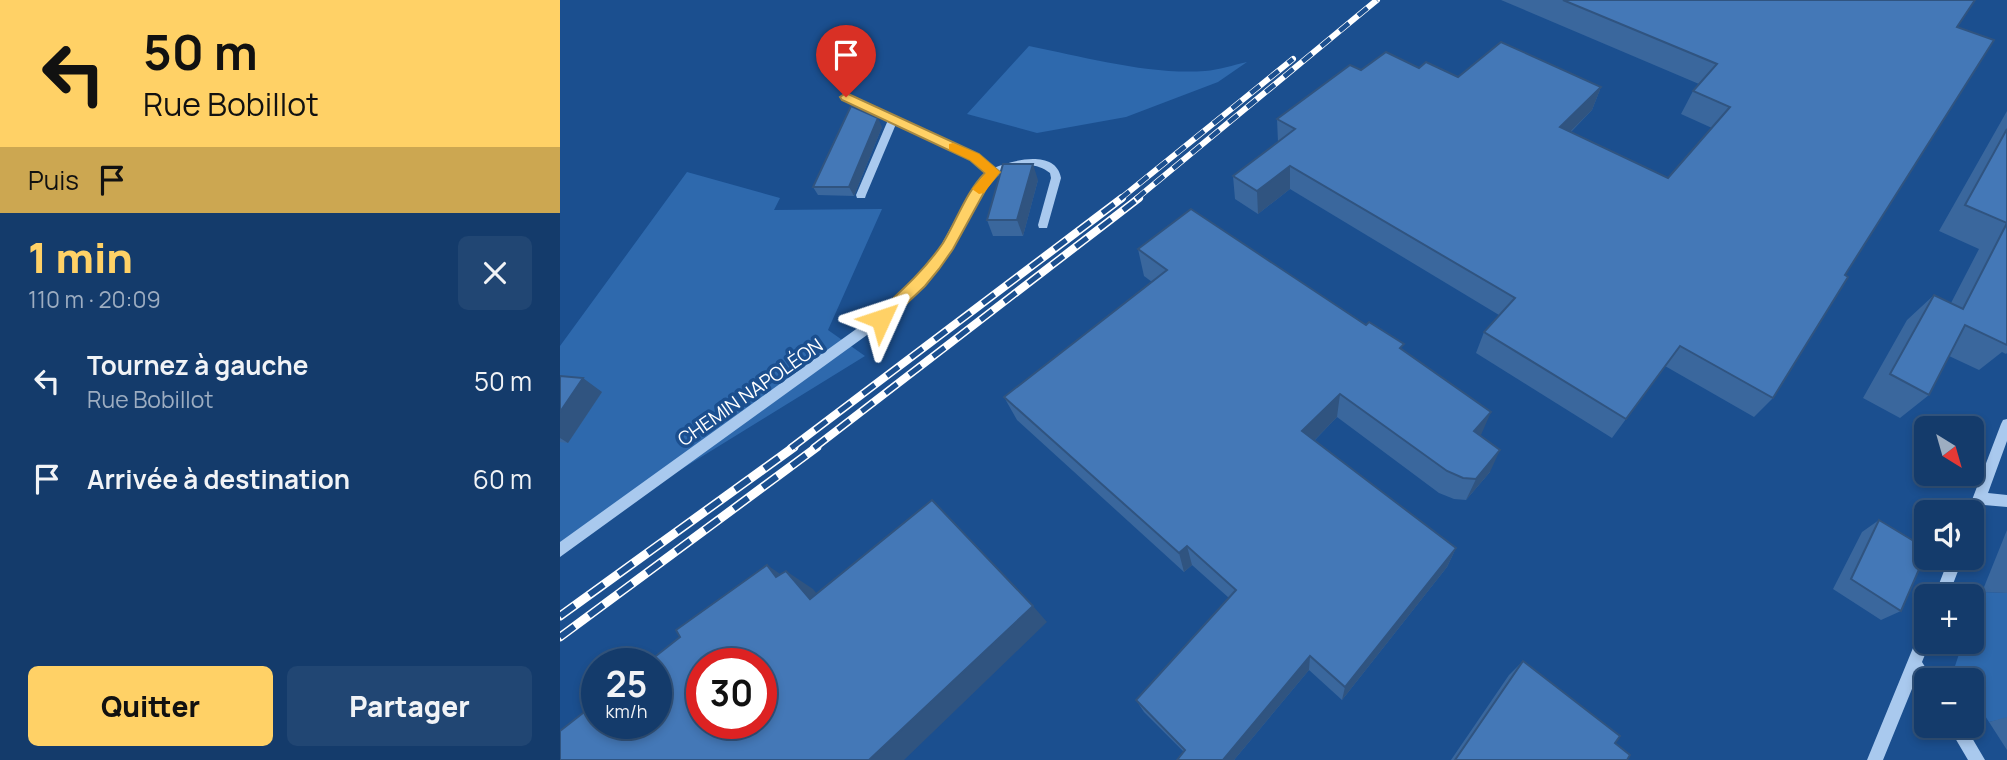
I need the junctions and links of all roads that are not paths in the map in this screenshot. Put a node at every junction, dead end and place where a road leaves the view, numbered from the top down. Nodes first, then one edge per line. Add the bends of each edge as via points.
1 (846, 97) dead end
2 (893, 119) junction
3 (993, 172) junction
4 (861, 195) dead end
5 (1043, 225) dead end
6 (2007, 424) edge
7 (1980, 498) joint
8 (2007, 501) edge
9 (560, 550) edge
10 (1918, 654) edge
11 (1914, 663) junction
12 (1917, 668) edge
13 (1963, 738) edge
14 (1875, 760) edge
15 (1977, 760) edge

1 - 2 street
2 - 3 street via 974,157
2 - 4 street
3 - 5 street via 1037,162 1055,172
3 - 9 street, CHEMIN NAPOLÉON via 948,246 891,310
6 - 7 street
7 - 8 street
10 - 11 street
11 - 12 street
11 - 14 street
13 - 15 street

